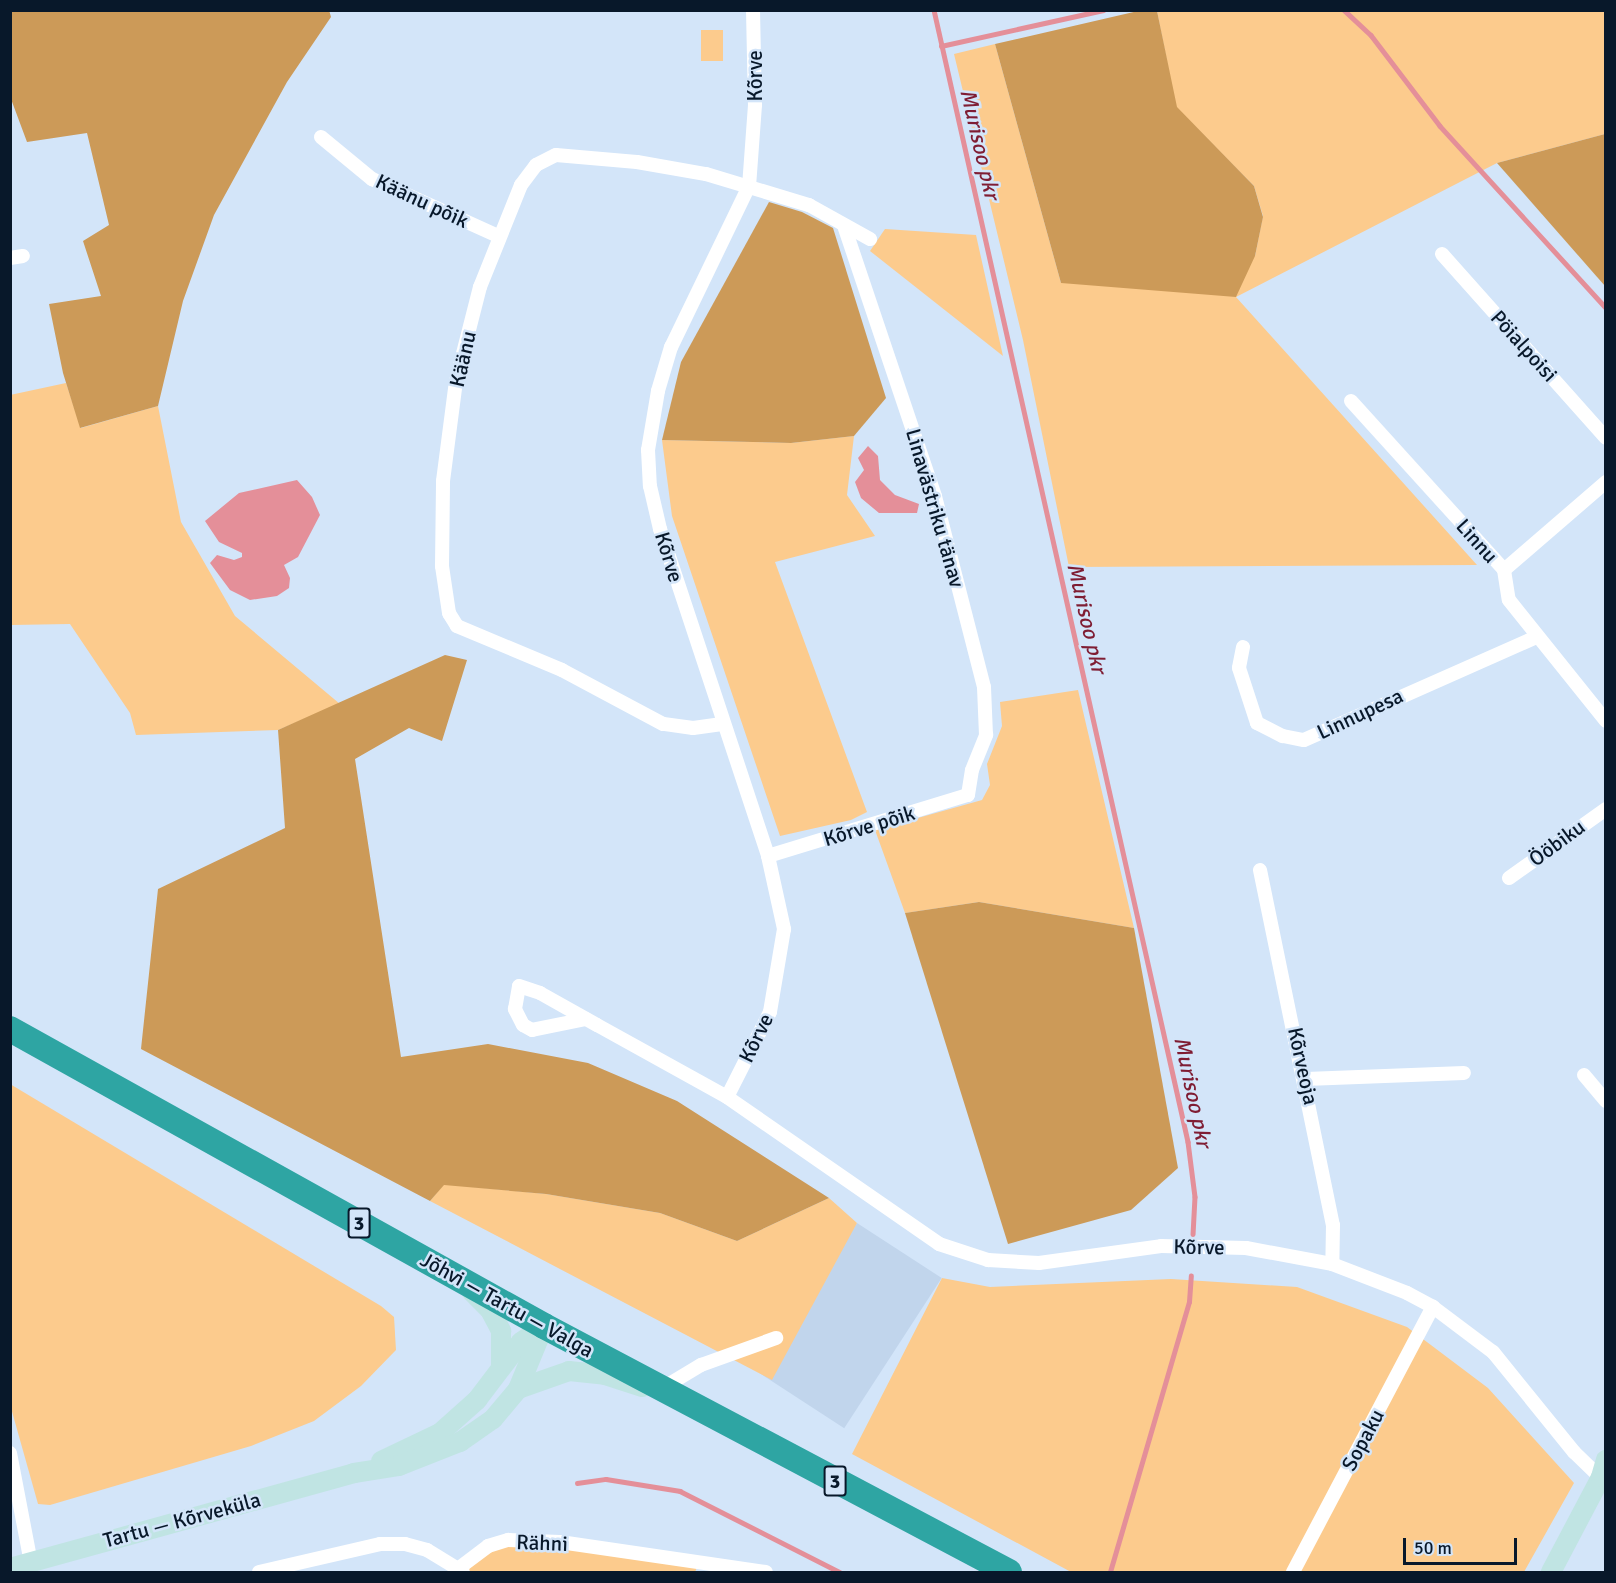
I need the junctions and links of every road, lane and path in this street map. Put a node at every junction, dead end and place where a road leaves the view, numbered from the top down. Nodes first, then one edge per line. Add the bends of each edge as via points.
1 (753, 10) edge
2 (321, 137) dead end
3 (748, 186) junction
4 (844, 225) junction
5 (498, 236) junction
6 (870, 239) dead end
7 (1442, 254) dead end
8 (1351, 401) dead end
9 (1605, 438) edge
10 (1605, 482) edge
11 (1504, 570) junction
12 (1536, 638) junction
13 (1243, 647) dead end
14 (1605, 721) edge
15 (722, 724) junction
16 (968, 795) joint
17 (1605, 809) edge
18 (768, 856) junction
19 (1260, 870) dead end
20 (1509, 878) dead end
21 (586, 1019) junction
22 (10, 1029) edge
23 (1464, 1073) dead end
24 (1584, 1075) dead end
25 (1306, 1079) junction
26 (727, 1097) junction
27 (1605, 1101) edge
28 (1332, 1264) junction
29 (457, 1278) junction
30 (1433, 1307) junction
31 (544, 1326) junction
32 (776, 1338) dead end
33 (501, 1366) junction
34 (518, 1389) junction
35 (670, 1394) junction
36 (10, 1453) edge
37 (354, 1473) junction
38 (1604, 1473) edge
39 (30, 1563) junction
40 (10, 1568) edge
41 (461, 1570) edge
42 (259, 1572) edge
43 (766, 1572) edge
44 (1009, 1572) edge
45 (1293, 1572) edge
46 (1551, 1572) edge

1 - 3 street, Kõrve via 755,105
2 - 5 street, Käänu põik via 372,179
3 - 4 street, Käänu via 809,205
3 - 5 street, Käänu via 637,162 556,155 536,165 521,185
3 - 15 street, Kõrve via 671,347 658,391 648,450 650,486 660,529
4 - 6 street, Käänu
4 - 16 street, Linavästriku tänav via 934,496 984,687 986,735 972,770
5 - 15 street, Käänu via 480,287 456,381 443,481 442,566 449,613 456,626 562,670 663,724 693,728
7 - 9 street, Pöialpoisi
8 - 11 street, Linnu
10 - 11 street
11 - 12 street, Linnu via 1509,600
12 - 13 street, Linnupesa via 1304,740 1283,736 1257,723 1239,668
12 - 14 street, Linnu
15 - 18 street, Kõrve
16 - 18 street, Kõrve põik
17 - 20 street, Ööbiku
18 - 26 street, Kõrve via 784,929 780,971 770,1012
19 - 25 street, Kõrveoja
21 - 21 street, Kõrve via 519,986 515,1009 523,1025 532,1030
21 - 26 street, Kõrve
22 - 29 highway, Jõhvi — Tartu — Valga / 3
23 - 25 street
24 - 27 street
25 - 28 street, Kõrveoja via 1333,1225
26 - 28 street, Kõrve via 939,1244 988,1260 1039,1263 1161,1246 1246,1248
28 - 30 street, Kõrve
29 - 31 highway, Jõhvi — Tartu — Valga / 3
29 - 33 main road via 489,1310 501,1330
30 - 38 street, Kõrve via 1493,1352 1574,1452
30 - 45 street, Sopaku
31 - 33 main road, Tartu — Kõrveküla via 521,1342
31 - 34 main road, Tartu — Kõrveküla
31 - 35 highway, Jõhvi — Tartu — Valga / 3
32 - 35 street via 701,1365
33 - 37 main road, Tartu — Kõrveküla via 477,1400 440,1433
34 - 35 main road via 569,1371 605,1375
34 - 37 main road, Tartu — Kõrveküla via 493,1419 460,1442 399,1466
35 - 44 highway, Jõhvi — Tartu — Valga / 3
36 - 39 street
37 - 39 main road, Tartu — Kõrveküla
38 - 46 main road
39 - 40 main road, Tartu — Kõrveküla
41 - 42 street, Rähni via 427,1550 405,1544 380,1544
41 - 43 street, Rähni via 488,1546 519,1540 560,1542

